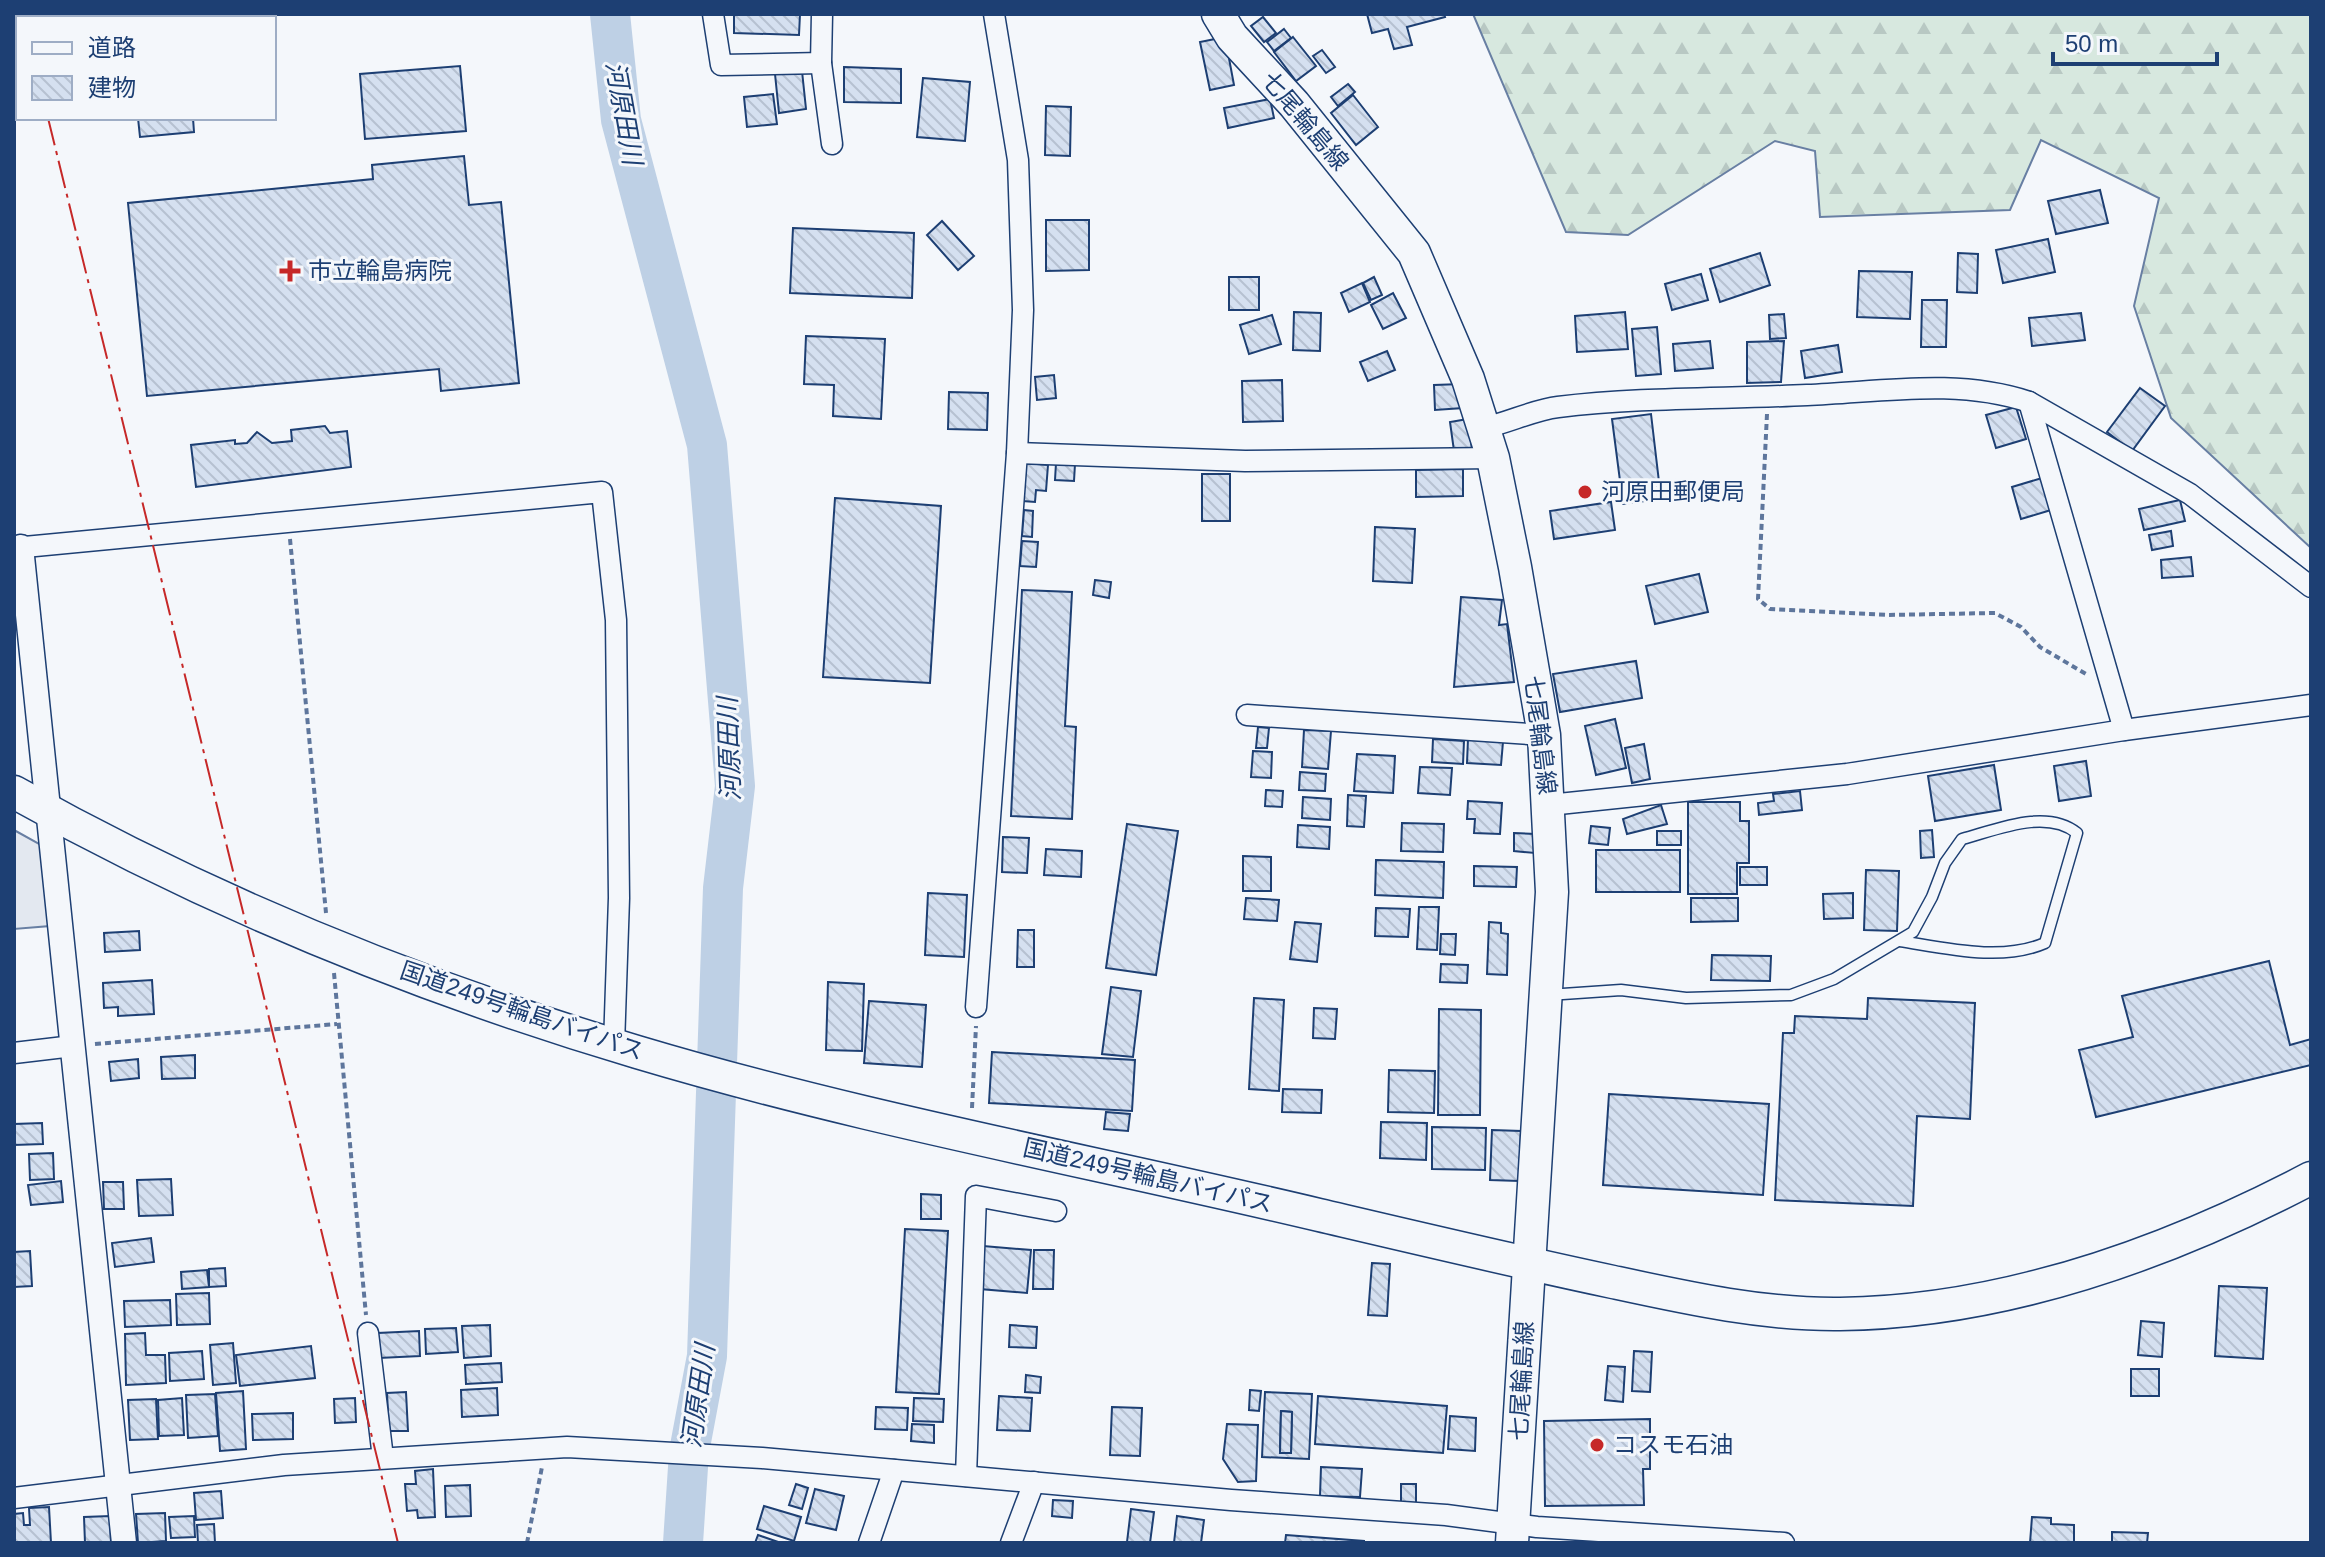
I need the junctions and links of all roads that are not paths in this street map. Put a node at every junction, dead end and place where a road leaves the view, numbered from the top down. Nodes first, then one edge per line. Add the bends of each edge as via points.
1 (713, 14) edge
2 (822, 14) edge
3 (994, 14) edge
4 (1218, 14) edge
5 (821, 63) junction
6 (832, 144) dead end
7 (2029, 402) junction
8 (1488, 443) junction
9 (1017, 453) junction
10 (18, 548) edge
11 (2311, 587) edge
12 (2311, 705) edge
13 (1247, 715) dead end
14 (2124, 730) junction
15 (1544, 735) junction
16 (14, 792) edge
17 (1549, 805) junction
18 (48, 812) junction
19 (1900, 941) junction
20 (1546, 995) junction
21 (976, 1007) road end
22 (73, 1046) junction
23 (627, 1049) junction
24 (14, 1053) edge
25 (2311, 1178) edge
26 (1056, 1211) dead end
27 (1529, 1264) junction
28 (368, 1333) dead end
29 (383, 1458) junction
30 (894, 1470) junction
31 (966, 1476) junction
32 (1034, 1482) junction
33 (118, 1485) junction
34 (14, 1498) edge
35 (1513, 1533) edge
36 (124, 1543) edge
37 (869, 1543) edge
38 (1011, 1543) edge
39 (1784, 1543) edge

1 - 5 street via 721,65
2 - 5 street
3 - 9 street via 1018,160 1023,310
4 - 8 main road, 七尾輪島線 via 1414,253 1468,379
5 - 6 street
7 - 8 street via 1955,387 1674,396 1554,407
7 - 11 street via 2190,494
7 - 14 street
8 - 9 street via 1245,461
8 - 15 main road, 七尾輪島線
9 - 21 street
10 - 18 street
10 - 23 street via 602,492 616,620 619,898
12 - 14 street
13 - 15 street
14 - 17 street via 1847,774
15 - 17 main road, 七尾輪島線
16 - 18 main road, 国道249号輪島バイパス
17 - 20 main road, 七尾輪島線 via 1552,892
18 - 22 street
18 - 23 main road, 国道249号輪島バイパス via 330,944
19 - 19 lane via 1913,932 1962,839 2032,821 2067,824 2077,833 2045,943 2028,950 1992,951
19 - 20 lane via 1834,979 1791,995 1686,998 1621,990
20 - 27 main road, 七尾輪島線
22 - 24 street
22 - 33 street
23 - 27 main road, 国道249号輪島バイパス via 811,1099
25 - 27 main road, 国道249号輪島バイパス via 2187,1235 2076,1275 1980,1302 1915,1311 1833,1314 1736,1305
26 - 31 street via 976,1196
27 - 35 main road, 七尾輪島線
28 - 29 street
29 - 30 street via 567,1447
29 - 33 street
30 - 31 street
30 - 37 street
31 - 32 street
32 - 35 street
32 - 38 street
33 - 34 street
33 - 36 street
35 - 39 street

